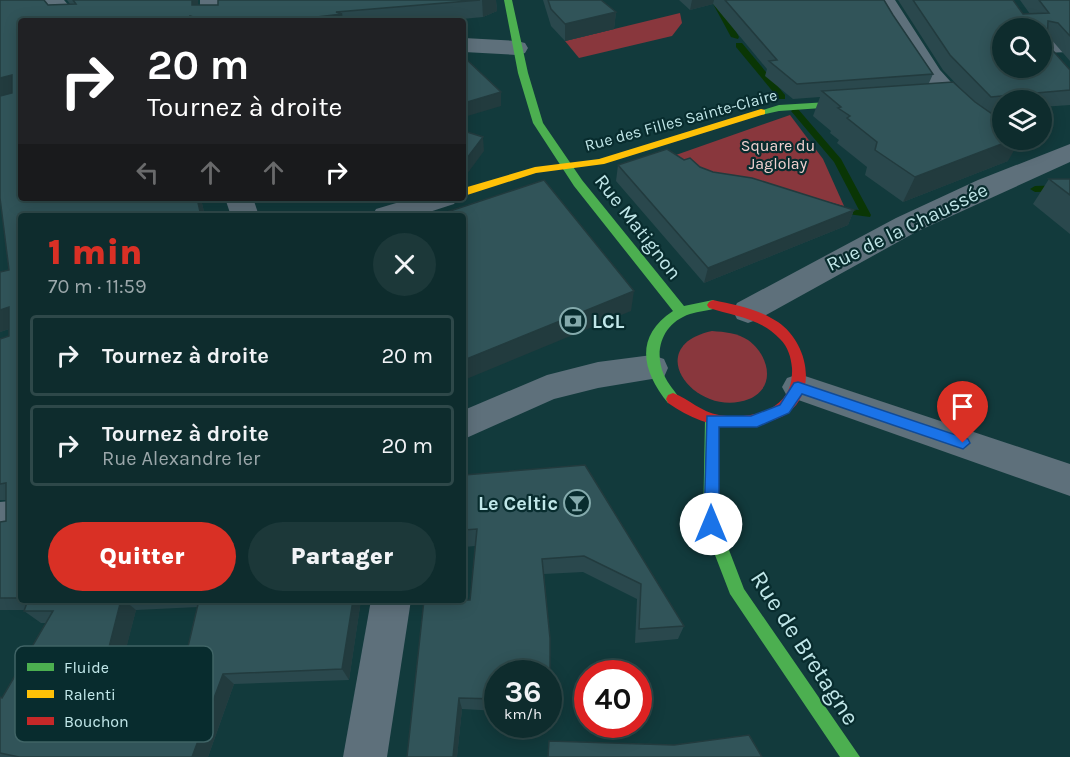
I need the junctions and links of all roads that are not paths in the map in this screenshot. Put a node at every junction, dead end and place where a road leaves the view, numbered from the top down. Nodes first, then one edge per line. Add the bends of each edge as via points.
1 (52, 0) edge
2 (212, 0) edge
3 (508, 0) edge
4 (884, 0) edge
5 (68, 18) edge
6 (211, 18) edge
7 (466, 45) edge
8 (517, 48) junction
9 (878, 102) edge
10 (988, 132) edge
11 (1070, 152) edge
12 (565, 165) junction
13 (466, 191) edge
14 (434, 201) edge
15 (396, 213) edge
16 (748, 311) junction
17 (681, 312) junction
18 (652, 368) junction
19 (798, 387) junction
20 (712, 420) junction
21 (466, 424) edge
22 (1070, 480) edge
23 (18, 517) edge
24 (0, 519) edge
25 (391, 603) edge
26 (365, 757) edge
27 (851, 757) edge

1 - 5 street
2 - 6 street
3 - 8 street, Rue Matignon
4 - 10 street via 943,97
7 - 8 street
8 - 12 street, Rue Matignon via 538,123
9 - 12 street, Rue des Filles Sainte-Claire via 780,108 600,162
11 - 16 street, Rue de la Chaussée via 1027,158 989,186 803,278
12 - 13 street, Rue des Filles Sainte-Claire
12 - 17 street, Rue Matignon
14 - 15 street
16 - 17 street via 713,305
16 - 19 street via 780,328 799,355
17 - 18 street via 662,326 651,345
18 - 20 street via 663,390 684,408
18 - 21 street via 598,375 547,388
19 - 20 street via 784,409 752,422
19 - 22 street
20 - 27 street, Rue de Bretagne via 711,524 738,594
23 - 24 street
25 - 26 street

